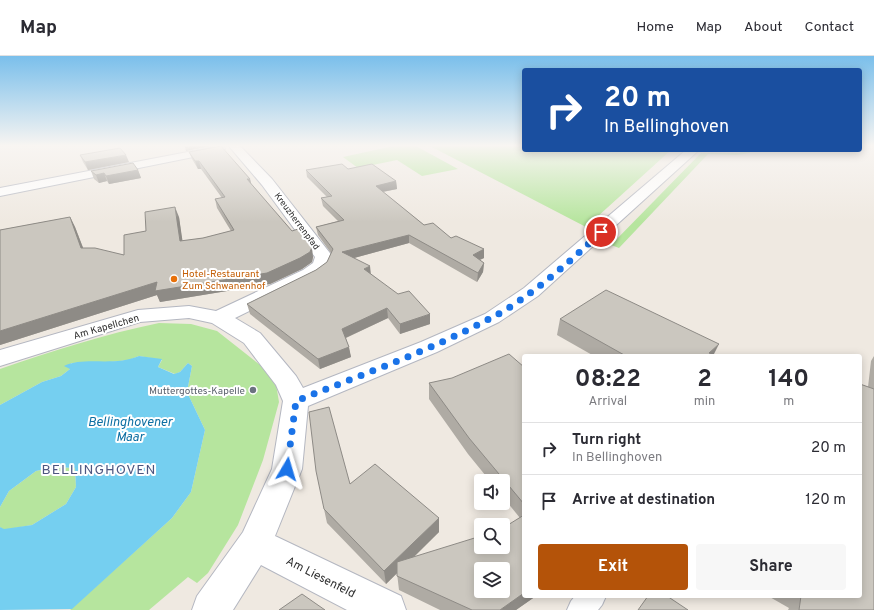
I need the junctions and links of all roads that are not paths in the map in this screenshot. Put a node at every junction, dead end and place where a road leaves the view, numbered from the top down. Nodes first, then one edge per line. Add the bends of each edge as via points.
1 (105, 171) edge
2 (257, 171) edge
3 (669, 171) edge
4 (0, 192) edge
5 (219, 318) junction
6 (0, 358) edge
7 (296, 401) junction
8 (256, 544) junction
9 (591, 598) edge
10 (211, 610) edge
11 (387, 610) edge
12 (580, 610) edge

1 - 4 street, Kreuzherrenpfad
2 - 5 street, Kreuzherrenpfad via 324,257 321,266 310,274
3 - 7 street via 531,292 492,318 429,347
5 - 6 street, Am Kapellchen via 189,312 138,316
5 - 7 street, Am Kapellchen via 252,338 287,382
7 - 8 street via 287,469
8 - 10 street
8 - 11 street, Am Liesenfeld
9 - 12 lane

